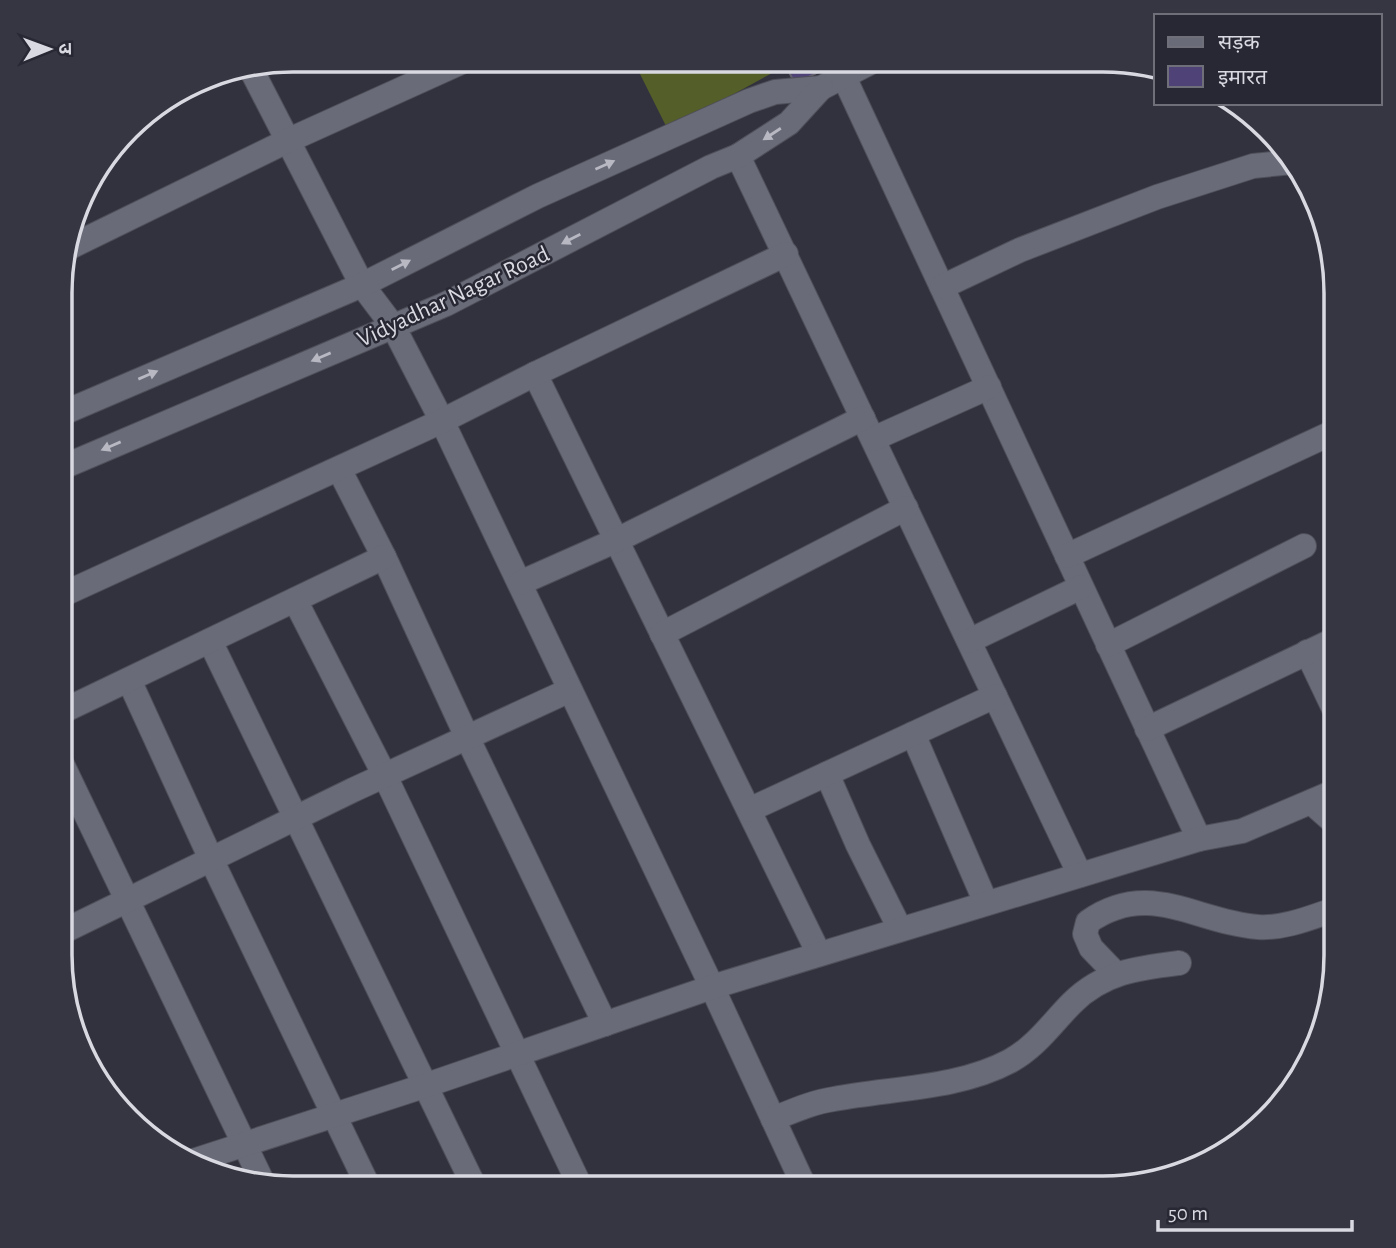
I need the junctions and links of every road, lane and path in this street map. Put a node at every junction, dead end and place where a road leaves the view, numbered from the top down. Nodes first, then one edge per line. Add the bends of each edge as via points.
1 (439, 72) edge
2 (853, 72) edge
3 (254, 76) edge
4 (844, 77) junction
5 (821, 88) junction
6 (287, 141) junction
7 (738, 156) junction
8 (1282, 163) edge
9 (78, 243) edge
10 (786, 254) junction
11 (362, 285) junction
12 (942, 286) junction
13 (393, 326) junction
14 (536, 374) junction
15 (989, 387) junction
16 (72, 409) edge
17 (442, 421) junction
18 (868, 429) junction
19 (1324, 437) edge
20 (72, 463) edge
21 (340, 469) junction
22 (906, 508) junction
23 (617, 540) junction
24 (1304, 546) dead end
25 (1067, 556) junction
26 (384, 557) junction
27 (520, 583) junction
28 (1081, 587) junction
29 (72, 590) edge
30 (295, 600) junction
31 (662, 634) junction
32 (210, 641) junction
33 (969, 641) junction
34 (1324, 644) edge
35 (1108, 645) junction
36 (1307, 652) junction
37 (130, 680) junction
38 (1324, 688) edge
39 (570, 690) junction
40 (995, 696) junction
41 (72, 707) edge
42 (1147, 729) junction
43 (913, 734) junction
44 (467, 737) junction
45 (827, 774) junction
46 (385, 776) junction
47 (72, 786) edge
48 (1324, 796) edge
49 (1311, 802) junction
50 (749, 810) junction
51 (1324, 813) edge
52 (297, 818) junction
53 (1199, 839) junction
54 (211, 859) junction
55 (1080, 875) junction
56 (126, 901) junction
57 (986, 903) junction
58 (1324, 913) edge
59 (72, 927) edge
60 (900, 929) junction
61 (819, 954) junction
62 (1179, 963) dead end
63 (1116, 974) junction
64 (712, 986) junction
65 (605, 1024) junction
66 (516, 1055) junction
67 (427, 1085) junction
68 (336, 1115) junction
69 (773, 1119) junction
70 (245, 1144) junction
71 (204, 1157) edge
72 (258, 1173) edge
73 (364, 1176) edge
74 (469, 1176) edge
75 (575, 1176) edge
76 (799, 1176) edge

1 - 6 street
2 - 4 street, Vidyadhar Nagar Road
3 - 6 street
4 - 5 street, Vidyadhar Nagar Road
4 - 12 street
5 -> 7 street, Vidyadhar Nagar Road via 789,123
11 -> 5 street, Vidyadhar Nagar Road via 538,196 749,101 775,92
6 - 9 street
6 - 11 street
7 - 10 street
7 -> 13 street, Vidyadhar Nagar Road via 446,304
8 - 12 street via 1253,166 1157,197
10 - 14 street
10 - 18 street
11 - 13 street
16 -> 11 street, Vidyadhar Nagar Road
12 - 15 street
13 - 17 street
13 -> 20 street, Vidyadhar Nagar Road
14 - 17 street
14 - 23 street
15 - 18 street
15 - 25 street
17 - 21 street
17 - 27 street
18 - 22 street
18 - 23 street
19 - 25 street
21 - 26 street
21 - 29 street
22 - 31 street
22 - 33 street
23 - 27 street
23 - 31 street
24 - 35 street
25 - 28 street
26 - 30 street
26 - 44 street
27 - 39 street
28 - 33 street
28 - 35 street
30 - 32 street
30 - 46 street
31 - 50 street
32 - 37 street
32 - 52 street
33 - 40 street
34 - 36 street
35 - 42 street
36 - 38 street
36 - 42 street
37 - 41 street
37 - 54 street
39 - 44 street
39 - 64 street
40 - 43 street
40 - 55 street
42 - 53 street
43 - 45 street
43 - 57 street
44 - 46 street
44 - 65 street
45 - 50 street
45 - 60 street
46 - 52 street
46 - 66 street
47 - 56 street
48 - 49 street
49 - 51 street
49 - 53 street via 1242,831
50 - 61 street
52 - 54 street
52 - 67 street
53 - 55 street
54 - 56 street
54 - 68 street
55 - 57 street
56 - 59 street
56 - 70 street
57 - 60 street
58 - 63 street via 1260,927 1169,905 1136,902 1102,912 1088,922 1085,934 1091,948
60 - 61 street
61 - 64 street
62 - 63 street
63 - 69 street via 1073,1002 1030,1048 1009,1062 957,1080 834,1098
64 - 65 street
64 - 69 street
65 - 66 street
66 - 67 street
66 - 75 street
67 - 68 street
67 - 74 street
68 - 70 street
68 - 73 street
69 - 76 street
70 - 71 street
70 - 72 street

